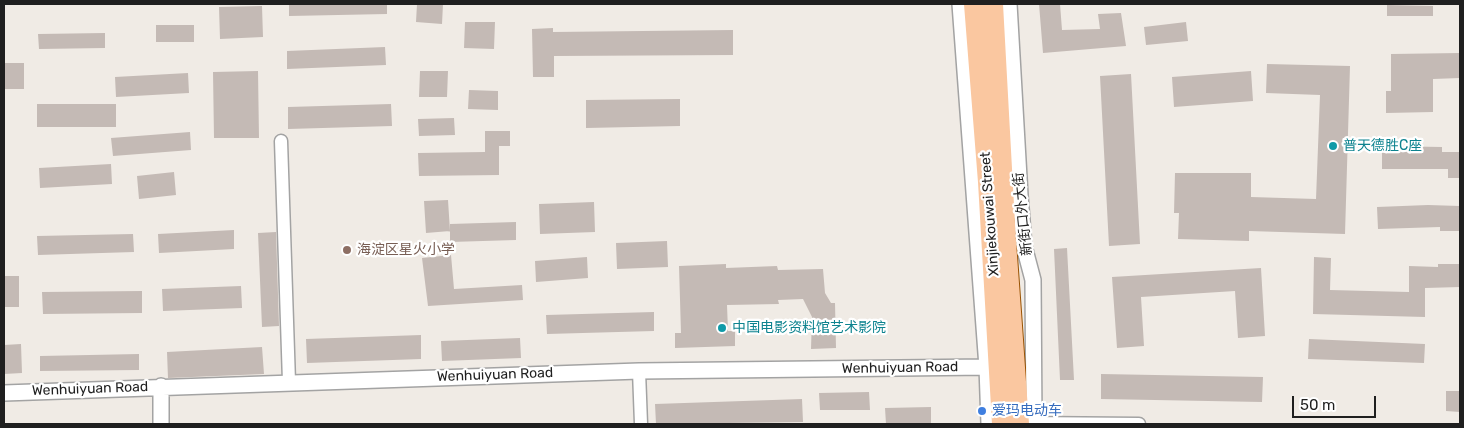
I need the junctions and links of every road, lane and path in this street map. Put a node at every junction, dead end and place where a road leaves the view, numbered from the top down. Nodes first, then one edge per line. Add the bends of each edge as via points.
1 (960, 4) edge
2 (974, 4) edge
3 (999, 6) edge
4 (281, 141) dead end
5 (987, 367) junction
6 (639, 371) junction
7 (288, 382) junction
8 (161, 386) junction
9 (4, 393) edge
10 (161, 424) edge
11 (642, 424) edge
12 (989, 424) edge
13 (1021, 424) edge
14 (1139, 424) edge

1 - 5 street, Xinjiekouwai Street
2 - 13 main road, Xinjiekouwai Street via 989,191
3 - 13 main road, Xinjiekouwai Street via 1006,242
4 - 7 street
5 - 6 street, Wenhuiyuan Road
5 - 12 street
6 - 7 street, Wenhuiyuan Road
6 - 11 street
7 - 8 street, Wenhuiyuan Road
8 - 9 street, Wenhuiyuan Road
8 - 10 street
13 - 14 street

